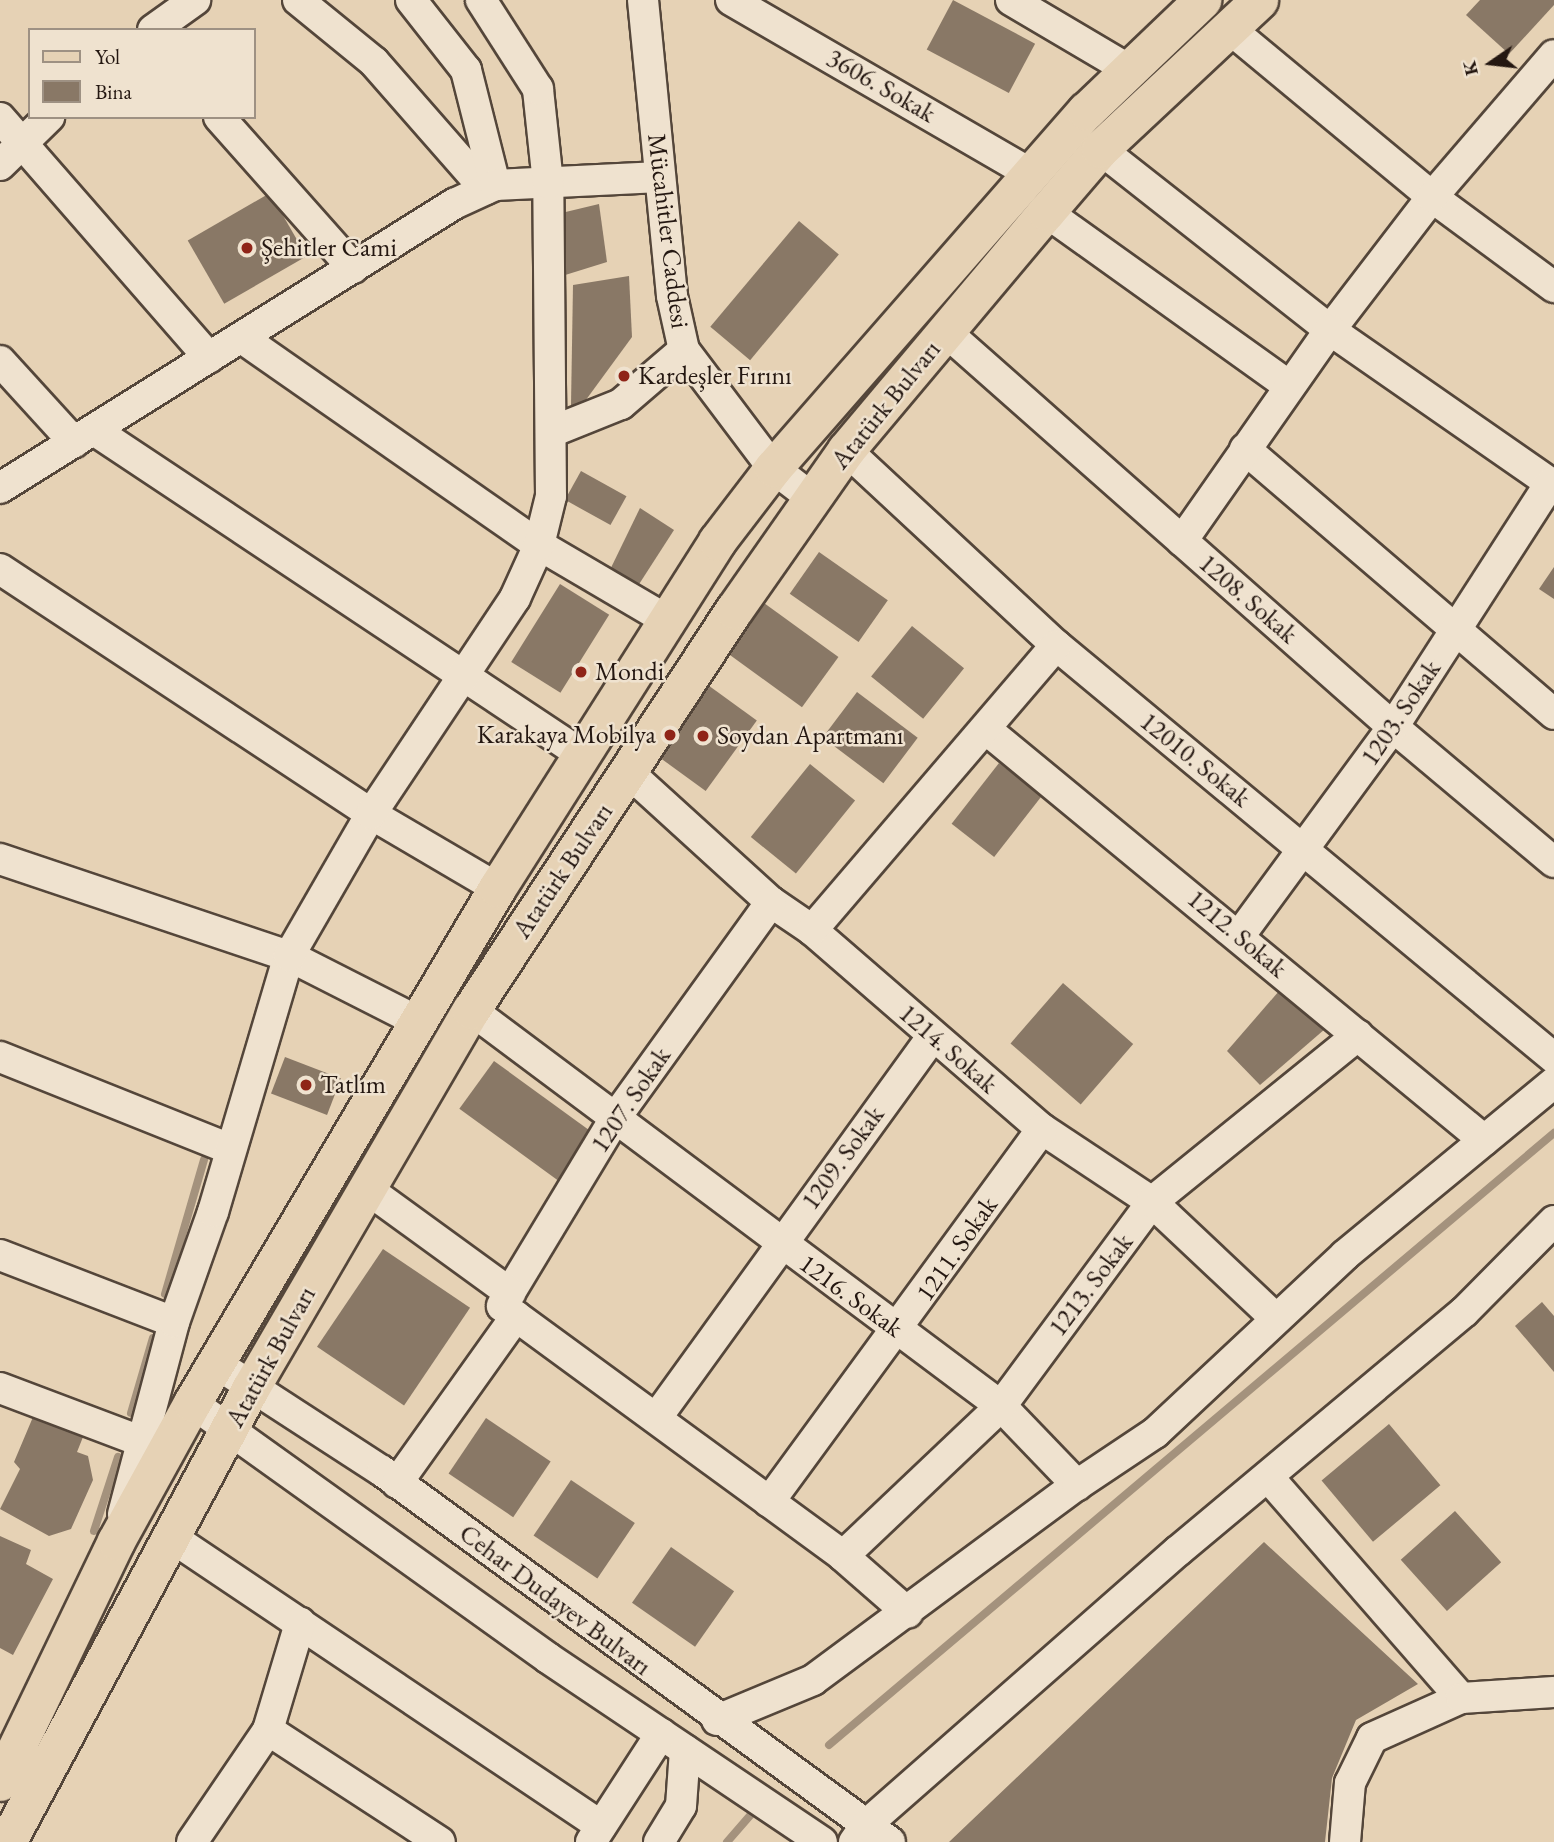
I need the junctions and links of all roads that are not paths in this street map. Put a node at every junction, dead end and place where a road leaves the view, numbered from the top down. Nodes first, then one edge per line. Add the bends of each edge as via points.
1 (195, 0) edge
2 (298, 0) edge
3 (411, 0) edge
4 (481, 0) edge
5 (643, 0) edge
6 (731, 0) edge
7 (1011, 0) edge
8 (1202, 0) edge
9 (1259, 0) edge
10 (156, 28) edge
11 (1230, 29) junction
12 (1554, 55) edge
13 (1126, 68) junction
14 (0, 118) edge
15 (48, 119) edge
16 (221, 119) edge
17 (23, 143) junction
18 (1101, 149) junction
19 (0, 165) edge
20 (1030, 173) junction
21 (660, 177) junction
22 (548, 183) junction
23 (490, 187) junction
24 (1433, 197) junction
25 (1046, 212) junction
26 (353, 268) junction
27 (1554, 287) edge
28 (1330, 330) junction
29 (946, 332) junction
30 (242, 338) junction
31 (684, 350) junction
32 (209, 358) junction
33 (0, 361) edge
34 (1289, 386) junction
35 (551, 432) junction
36 (84, 436) junction
37 (1245, 449) junction
38 (846, 450) junction
39 (773, 468) junction
40 (1552, 482) edge
41 (0, 488) edge
42 (813, 498) junction
43 (1182, 541) junction
44 (539, 545) junction
45 (0, 569) edge
46 (670, 622) junction
47 (1456, 630) junction
48 (1056, 645) junction
49 (460, 677) junction
50 (1554, 714) edge
51 (1394, 727) junction
52 (988, 731) junction
53 (581, 754) junction
54 (628, 772) junction
55 (371, 814) junction
56 (1304, 850) junction
57 (0, 859) edge
58 (1554, 862) edge
59 (497, 888) junction
60 (771, 902) junction
61 (812, 930) junction
62 (1240, 935) junction
63 (289, 956) junction
64 (471, 1010) junction
65 (419, 1023) junction
66 (1358, 1035) junction
67 (932, 1037) junction
68 (0, 1058) edge
69 (1554, 1058) edge
70 (1554, 1083) edge
71 (614, 1120) junction
72 (1042, 1129) junction
73 (1484, 1140) junction
74 (230, 1149) junction
75 (367, 1189) junction
76 (1152, 1202) junction
77 (1552, 1226) edge
78 (780, 1243) junction
79 (0, 1255) edge
80 (509, 1305) junction
81 (1275, 1318) junction
82 (174, 1322) junction
83 (899, 1331) junction
84 (217, 1364) junction
85 (0, 1388) edge
86 (250, 1389) junction
87 (192, 1403) junction
88 (1000, 1406) junction
89 (657, 1417) junction
90 (229, 1432) junction
91 (140, 1441) junction
92 (1269, 1478) junction
93 (397, 1482) junction
94 (1077, 1485) junction
95 (769, 1502) junction
96 (171, 1537) junction
97 (116, 1541) junction
98 (843, 1556) junction
99 (908, 1613) junction
100 (300, 1623) junction
101 (1554, 1692) edge
102 (1461, 1699) junction
103 (717, 1720) junction
104 (268, 1730) junction
105 (673, 1742) junction
106 (0, 1782) edge
107 (860, 1834) edge
108 (596, 1836) edge
109 (7, 1842) edge
110 (192, 1842) edge
111 (440, 1842) edge
112 (659, 1842) edge
113 (822, 1842) edge
114 (890, 1842) edge
115 (1345, 1842) edge

1 - 10 street
2 - 23 street via 374,62
3 - 23 street via 466,70
4 - 22 street via 538,89
5 - 21 street, Mücahitler Caddesi
6 - 20 street, 3606. Sokak
7 - 13 street
8 - 13 main road, Atatürk Bulvarı
9 - 11 main road, Atatürk Bulvarı
11 - 18 main road, Atatürk Bulvarı
11 - 24 street
12 - 24 street
13 - 20 main road, Atatürk Bulvarı
14 - 17 street
15 - 17 street
16 - 26 street
17 - 19 street
17 - 32 street
18 - 25 main road, Atatürk Bulvarı
18 - 28 street
20 - 39 main road, Atatürk Bulvarı
21 - 22 street
21 - 31 street, Mücahitler Caddesi via 671,296
22 - 23 street
22 - 35 street
23 - 26 street via 454,204
24 - 27 street
24 - 28 street
25 - 29 main road, Atatürk Bulvarı
25 - 34 street
26 - 30 street
28 - 34 street
28 - 40 street
29 - 38 main road, Atatürk Bulvarı
29 - 43 street, 1208. Sokak
30 - 32 street
30 - 44 street
31 - 35 street via 621,404
31 - 39 street, Mücahitler Caddesi
32 - 36 street
33 - 36 street
34 - 37 street
35 - 44 street via 551,496
36 - 41 street
36 - 49 street
37 - 43 street
37 - 47 street
38 - 42 main road, Atatürk Bulvarı
38 - 48 street, 12010. Sokak
39 - 42 street, Mücahitler Caddesi
39 - 46 main road, Atatürk Bulvarı via 717,541
40 - 47 street, 1203. Sokak
42 - 54 main road, Atatürk Bulvarı
43 - 51 street, 1208. Sokak
44 - 46 street
44 - 49 street via 515,598
45 - 55 street
46 - 53 main road, Atatürk Bulvarı
47 - 50 street
47 - 51 street, 1203. Sokak
48 - 52 street
48 - 56 street, 12010. Sokak
49 - 53 street
49 - 55 street
51 - 56 street, 1203. Sokak
51 - 58 street, 1208. Sokak
52 - 61 street
52 - 62 street, 1212. Sokak
53 - 59 main road, Atatürk Bulvarı
54 - 60 street, 1214. Sokak
54 - 64 main road, Atatürk Bulvarı
55 - 59 street
55 - 63 street
56 - 62 street, 1203. Sokak
56 - 69 street, 12010. Sokak
57 - 63 street
59 - 65 main road, Atatürk Bulvarı
60 - 61 street, 1214. Sokak
60 - 71 street, 1207. Sokak
61 - 67 street, 1214. Sokak
62 - 66 street, 1212. Sokak
63 - 65 street
63 - 74 street
64 - 71 street, 1216. Sokak
64 - 75 main road, Atatürk Bulvarı
65 - 84 main road, Atatürk Bulvarı
66 - 73 street, 1212. Sokak
66 - 76 street, 1213. Sokak
67 - 72 street, 1214. Sokak
67 - 78 street, 1209. Sokak
68 - 74 street
70 - 73 street
71 - 78 street, 1216. Sokak
71 - 80 street, 1207. Sokak
72 - 76 street, 1214. Sokak
72 - 83 street, 1211. Sokak
73 - 81 street
74 - 82 street
75 - 80 street
75 - 86 main road, Atatürk Bulvarı
76 - 81 street, 1214. Sokak
76 - 88 street, 1213. Sokak
77 - 92 street via 1464,1312
78 - 83 street, 1216. Sokak
78 - 89 street, 1209. Sokak
79 - 82 street
80 - 89 street
80 - 93 street, 1207. Sokak
81 - 94 street via 1155,1433
82 - 91 street
83 - 88 street, 1216. Sokak
83 - 95 street, 1211. Sokak
84 - 86 street, Cehar Dudayev Bulvarı
84 - 87 main road, Atatürk Bulvarı
85 - 91 street
86 - 90 main road, Atatürk Bulvarı
86 - 93 street, Cehar Dudayev Bulvarı
87 - 90 street, Cehar Dudayev Bulvarı
87 - 97 main road, Atatürk Bulvarı
88 - 94 street, 1216. Sokak
88 - 98 street, 1213. Sokak
89 - 95 street
90 - 96 main road, Atatürk Bulvarı
90 - 105 street, Cehar Dudayev Bulvarı
91 - 97 street
92 - 102 street
92 - 107 street via 1178,1551
93 - 103 street, Cehar Dudayev Bulvarı
94 - 99 street
95 - 98 street
96 - 100 street
96 - 109 main road, Atatürk Bulvarı
97 - 106 main road, Atatürk Bulvarı
98 - 99 street
99 - 103 street via 813,1680
100 - 104 street
100 - 108 street
101 - 102 street
102 - 115 street via 1372,1738 1350,1783
103 - 107 street, Cehar Dudayev Bulvarı
104 - 110 street
104 - 111 street
105 - 108 street
105 - 112 street via 681,1806
105 - 113 street, Cehar Dudayev Bulvarı
107 - 114 street, Cehar Dudayev Bulvarı

